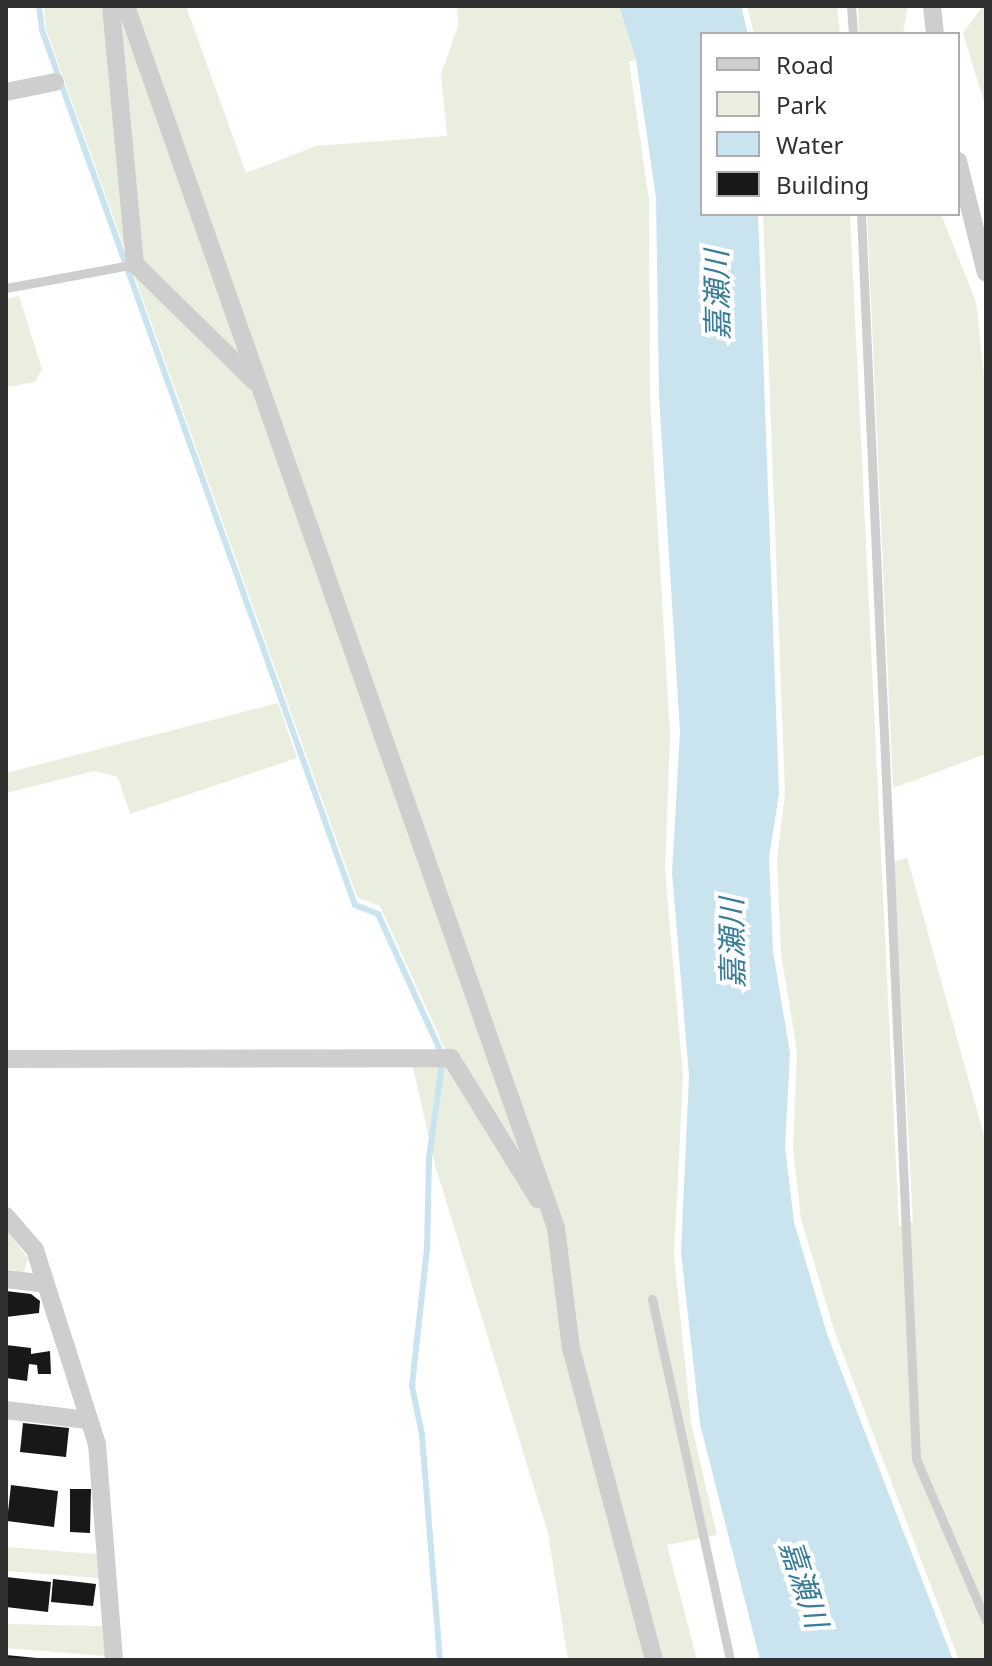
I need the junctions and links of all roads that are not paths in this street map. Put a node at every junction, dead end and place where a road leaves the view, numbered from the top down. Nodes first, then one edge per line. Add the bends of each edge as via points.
1 (111, 6) edge
2 (126, 6) edge
3 (851, 6) edge
4 (932, 6) edge
5 (853, 32) edge
6 (935, 32) edge
7 (55, 82) dead end
8 (6, 92) edge
9 (960, 168) edge
10 (967, 191) junction
11 (861, 216) edge
12 (986, 225) edge
13 (127, 266) junction
14 (986, 273) edge
15 (6, 288) edge
16 (259, 385) junction
17 (6, 1059) edge
18 (6, 1216) edge
19 (556, 1228) junction
20 (6, 1279) edge
21 (45, 1284) junction
22 (652, 1299) dead end
23 (6, 1410) edge
24 (87, 1420) junction
25 (986, 1621) edge
26 (114, 1660) edge
27 (654, 1660) edge
28 (730, 1660) edge

1 - 13 street
2 - 16 street
3 - 5 lane
4 - 6 street
7 - 8 street
9 - 10 street
10 - 12 street
10 - 14 street
11 - 25 lane via 916,1459
13 - 15 lane
13 - 16 street
16 - 19 street
17 - 19 street via 451,1058
18 - 21 street via 35,1250
19 - 27 street via 571,1348
20 - 21 street
21 - 24 street
22 - 28 lane
23 - 24 street
24 - 26 street via 97,1444

